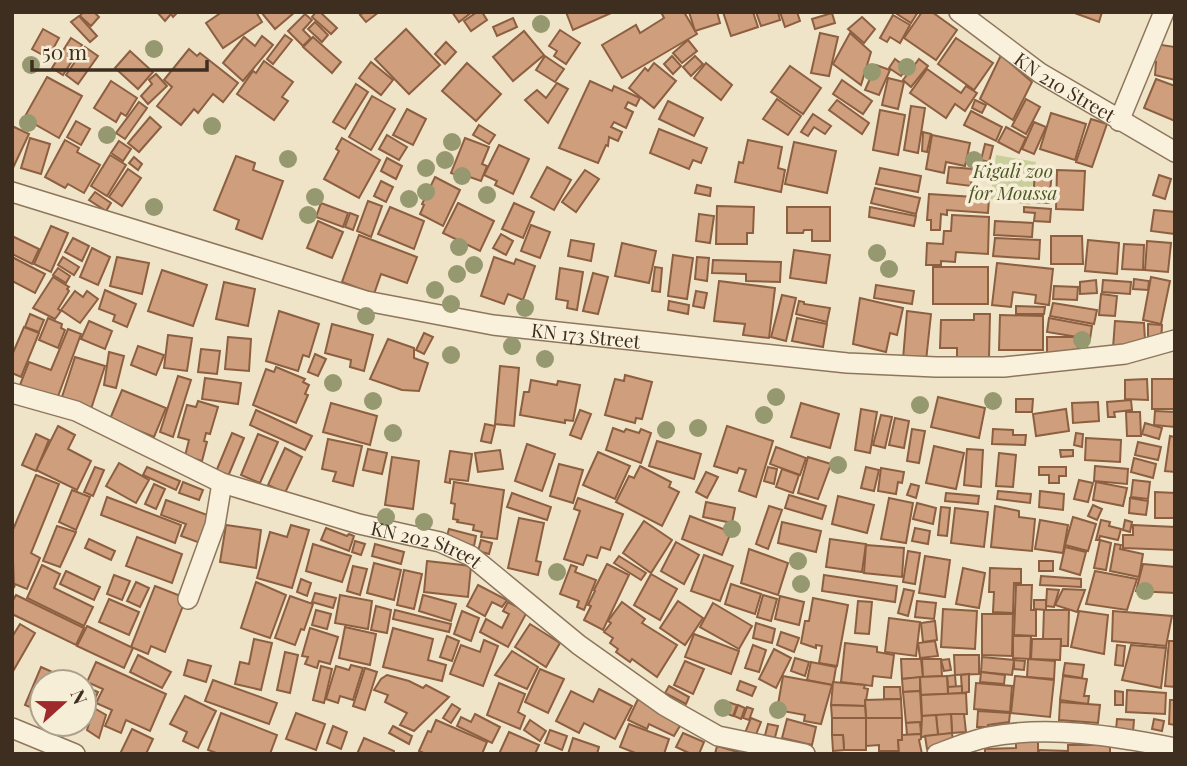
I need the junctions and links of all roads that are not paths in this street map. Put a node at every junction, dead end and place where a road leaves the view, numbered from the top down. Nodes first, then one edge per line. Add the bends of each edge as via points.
1 (959, 12) edge
2 (1164, 12) edge
3 (1119, 121) junction
4 (1175, 152) edge
5 (12, 192) edge
6 (1175, 340) edge
7 (12, 393) edge
8 (222, 483) junction
9 (188, 599) dead end
10 (12, 728) edge
11 (1175, 748) edge
12 (75, 754) edge
13 (805, 754) edge
14 (937, 754) edge

1 - 3 street, KN 210 Street via 1040,73
2 - 3 street
3 - 4 street, KN 210 Street
5 - 6 street, KN 173 Street via 366,301 493,326 847,363 936,367 1004,367 1125,354
7 - 8 street, KN 202 Street via 76,411
8 - 9 street via 215,525
8 - 13 street, KN 202 Street via 359,524 440,542 471,556 579,645 666,706 718,736
10 - 12 street
11 - 14 street via 1116,736 1027,732 987,737

